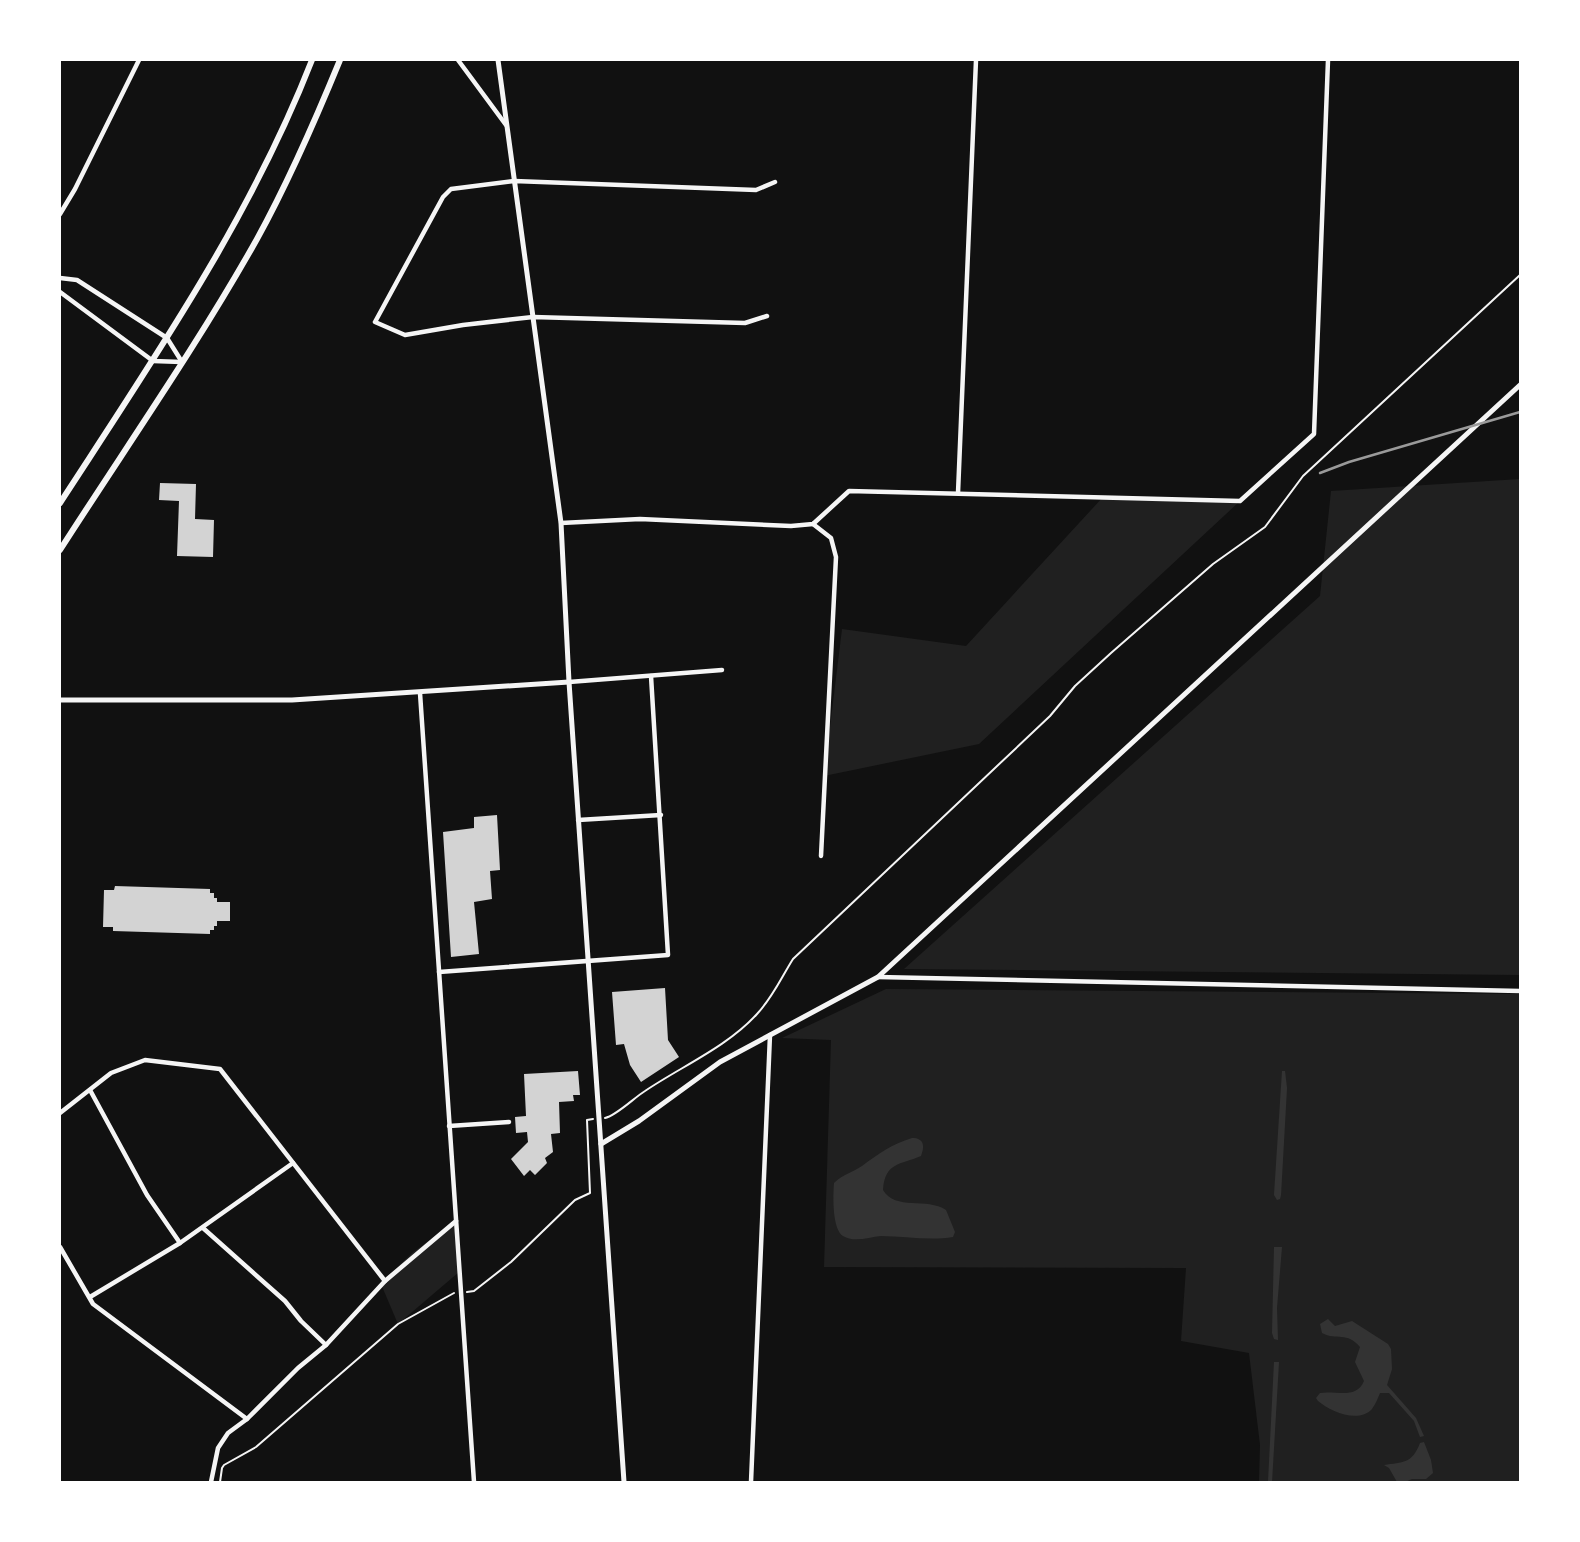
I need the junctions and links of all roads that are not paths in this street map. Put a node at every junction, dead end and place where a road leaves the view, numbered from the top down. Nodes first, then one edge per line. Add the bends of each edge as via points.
1 (139, 60) edge
2 (312, 60) edge
3 (340, 60) edge
4 (458, 60) edge
5 (498, 60) edge
6 (976, 60) edge
7 (1328, 60) edge
8 (506, 125) junction
9 (514, 181) junction
10 (775, 182) dead end
11 (60, 214) edge
12 (60, 278) edge
13 (60, 292) edge
14 (767, 316) dead end
15 (533, 317) junction
16 (167, 338) junction
17 (153, 361) junction
18 (182, 362) junction
19 (1521, 385) edge
20 (958, 493) junction
21 (60, 503) edge
22 (561, 523) junction
23 (813, 524) junction
24 (60, 550) edge
25 (722, 670) dead end
26 (652, 676) junction
27 (569, 682) junction
28 (420, 693) junction
29 (60, 700) edge
30 (661, 815) junction
31 (579, 820) junction
32 (821, 856) dead end
33 (589, 960) junction
34 (439, 972) junction
35 (878, 977) junction
36 (1521, 991) edge
37 (770, 1034) junction
38 (90, 1090) junction
39 (60, 1113) edge
40 (509, 1122) dead end
41 (449, 1126) junction
42 (601, 1144) junction
43 (293, 1163) junction
44 (456, 1222) junction
45 (203, 1227) junction
46 (180, 1243) junction
47 (60, 1247) edge
48 (385, 1280) junction
49 (89, 1297) junction
50 (326, 1345) junction
51 (247, 1419) junction
52 (211, 1482) edge
53 (474, 1482) edge
54 (624, 1482) edge
55 (751, 1482) edge

1 - 11 street
2 - 16 main road via 242,211
3 - 18 main road via 263,227
4 - 8 street
5 - 8 street
6 - 20 street
7 - 20 street via 1314,434 1240,501
8 - 9 street
9 - 10 street via 756,190
9 - 15 street
9 - 15 street via 451,189 443,197 375,322 405,335
12 - 16 street via 77,280
13 - 17 street
14 - 15 street via 745,323
15 - 22 street
16 - 17 main road
16 - 18 street
17 - 18 street
17 - 21 main road
18 - 24 main road
19 - 35 street
20 - 23 street via 849,491
22 - 23 street via 640,519
22 - 27 street
23 - 32 street via 831,538 835,557
25 - 26 street
26 - 27 street
26 - 30 street
27 - 28 street
27 - 31 street
28 - 29 street via 292,700
28 - 34 street
30 - 31 street
30 - 33 street via 668,955
31 - 33 street
33 - 34 street
33 - 42 street
34 - 41 street
35 - 36 street
35 - 37 street
37 - 42 street via 720,1062
37 - 55 street
38 - 39 street
38 - 43 street via 111,1073 145,1059 220,1069
38 - 46 street via 147,1195
40 - 41 street
41 - 44 street
42 - 54 street
43 - 45 street
43 - 48 street
44 - 48 street
44 - 53 street
45 - 46 street
45 - 50 street
46 - 49 street
47 - 49 street
48 - 50 street
49 - 51 street
50 - 51 street
51 - 52 street via 228,1433 218,1448

